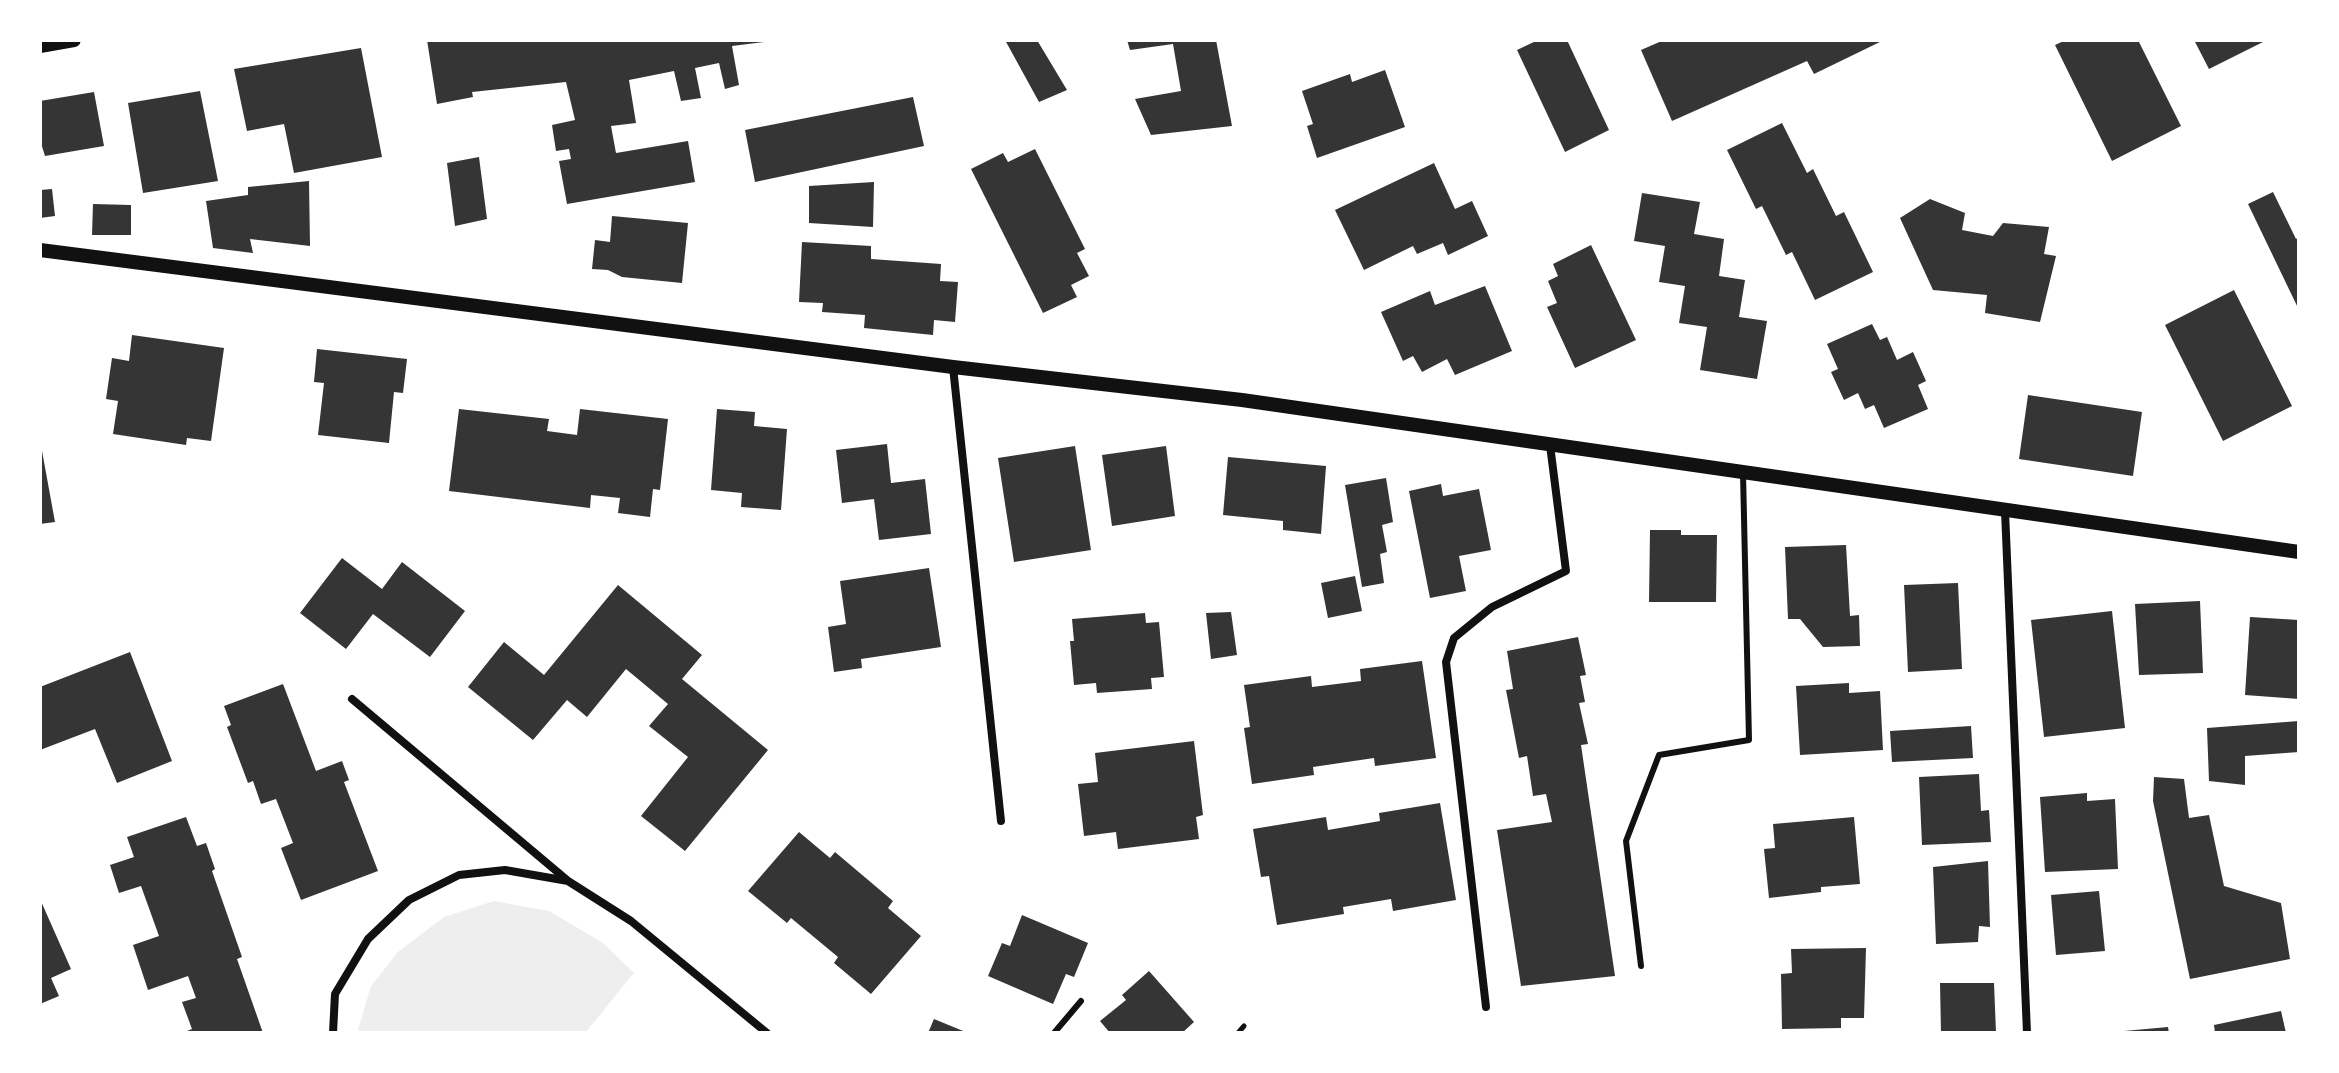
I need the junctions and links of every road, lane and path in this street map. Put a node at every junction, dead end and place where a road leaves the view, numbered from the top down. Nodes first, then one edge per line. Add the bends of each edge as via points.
1 (74, 40) edge
2 (40, 46) edge
3 (40, 250) edge
4 (953, 367) junction
5 (1550, 445) junction
6 (1743, 473) junction
7 (2005, 511) junction
8 (2299, 552) edge
9 (352, 699) dead end
10 (1001, 821) dead end
11 (568, 881) junction
12 (1641, 966) dead end
13 (1081, 1001) dead end
14 (1486, 1007) dead end
15 (1244, 1026) dead end
16 (333, 1033) edge
17 (767, 1033) edge
18 (1054, 1033) edge
19 (1238, 1033) edge
20 (2027, 1033) edge

1 - 2 street
3 - 4 street
4 - 5 street via 1242,400
4 - 10 street
5 - 6 street
5 - 14 street via 1566,571 1492,607 1454,638 1446,662
6 - 7 street
6 - 12 lane via 1749,740 1659,755 1626,841
7 - 8 street
7 - 20 street
9 - 11 street
11 - 16 street via 505,870 475,873 459,875 409,900 368,939 335,994
11 - 17 street via 631,921
13 - 18 lane
15 - 19 path

